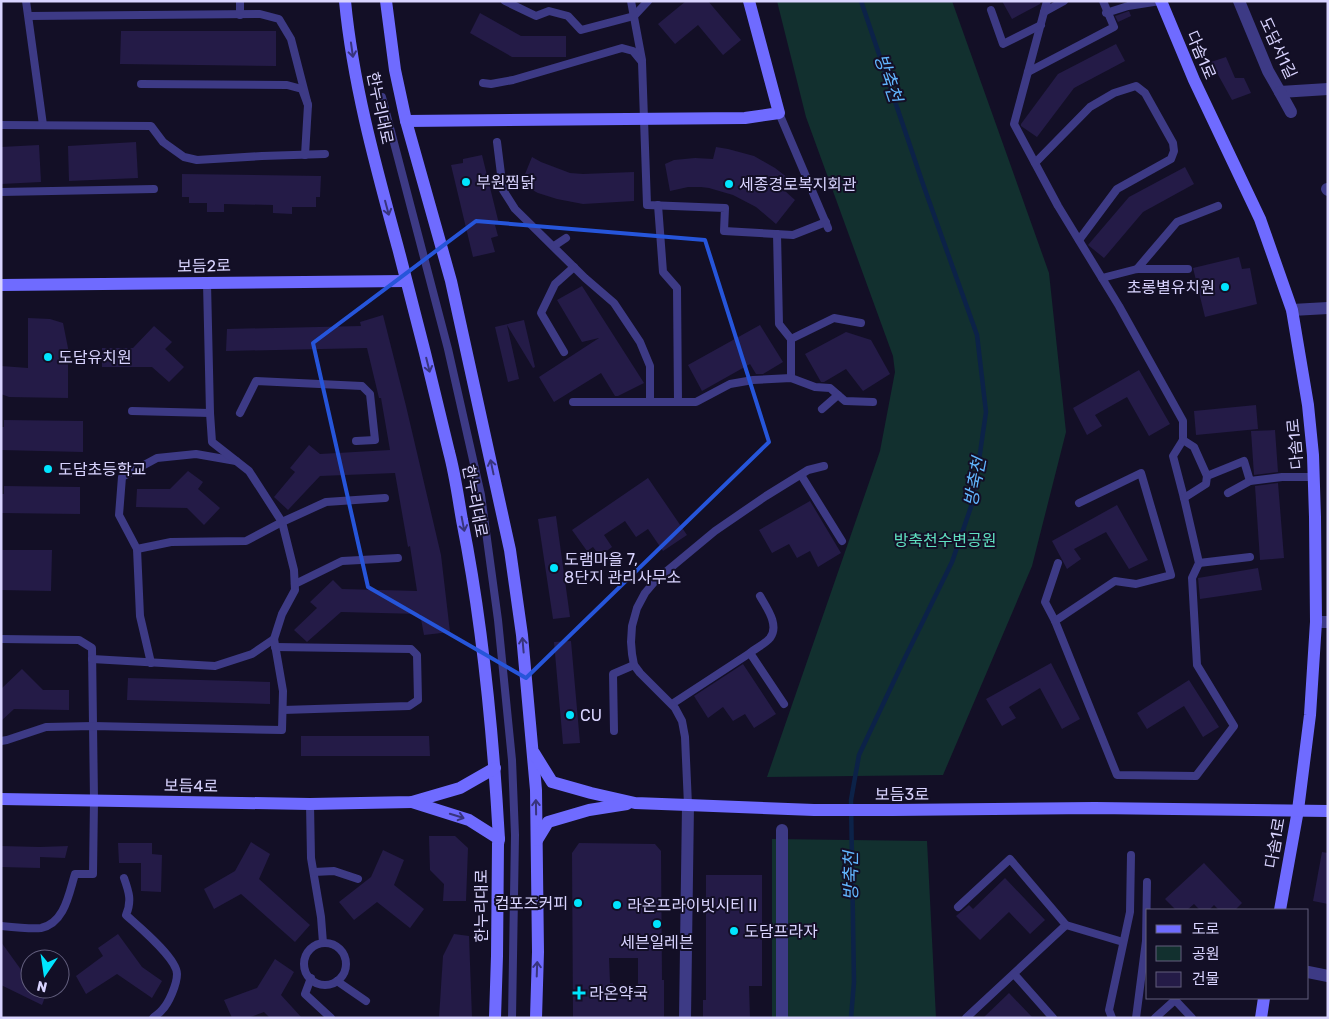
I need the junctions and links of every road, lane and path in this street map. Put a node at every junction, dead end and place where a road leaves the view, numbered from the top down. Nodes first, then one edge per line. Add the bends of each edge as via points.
1 (26, 1) edge
2 (240, 1) edge
3 (346, 1) edge
4 (386, 1) edge
5 (505, 1) edge
6 (631, 1) edge
7 (648, 1) edge
8 (749, 1) edge
9 (1047, 1) edge
10 (1064, 1) edge
11 (1103, 1) edge
12 (1161, 1) edge
13 (1239, 1) edge
14 (991, 10) dead end
15 (1044, 12) junction
16 (1106, 13) junction
17 (240, 15) junction
18 (29, 16) junction
19 (634, 16) junction
20 (1041, 25) junction
21 (642, 62) junction
22 (1028, 72) junction
23 (483, 83) dead end
24 (141, 84) dead end
25 (1328, 89) edge
26 (1280, 92) junction
27 (382, 97) dead end
28 (308, 105) junction
29 (779, 112) junction
30 (1291, 112) dead end
31 (644, 118) junction
32 (406, 121) junction
33 (1, 125) edge
34 (43, 125) junction
35 (497, 142) dead end
36 (325, 154) dead end
37 (305, 155) junction
38 (1035, 163) junction
39 (154, 189) dead end
40 (1, 192) edge
41 (658, 206) junction
42 (1218, 206) dead end
43 (777, 234) junction
44 (566, 238) dead end
45 (1079, 240) junction
46 (554, 246) junction
47 (574, 267) junction
48 (1137, 269) junction
49 (1188, 269) dead end
50 (1102, 278) junction
51 (406, 281) junction
52 (207, 283) junction
53 (1, 285) edge
54 (1328, 308) edge
55 (1292, 310) junction
56 (861, 323) dead end
57 (791, 339) junction
58 (564, 352) dead end
59 (790, 378) junction
60 (838, 395) junction
61 (573, 402) dead end
62 (650, 402) junction
63 (678, 402) junction
64 (873, 402) dead end
65 (822, 409) dead end
66 (132, 411) dead end
67 (210, 413) junction
68 (240, 413) dead end
69 (1183, 440) junction
70 (356, 442) dead end
71 (237, 461) junction
72 (824, 466) dead end
73 (801, 474) junction
74 (1206, 476) junction
75 (1314, 478) junction
76 (1250, 481) junction
77 (1228, 493) dead end
78 (384, 498) dead end
79 (1184, 498) junction
80 (1080, 503) dead end
81 (282, 522) junction
82 (842, 541) dead end
83 (137, 549) junction
84 (1250, 557) dead end
85 (398, 558) dead end
86 (1058, 563) dead end
87 (1199, 563) junction
88 (294, 584) junction
89 (760, 596) dead end
90 (1054, 621) junction
91 (1322, 622) edge
92 (1, 639) edge
93 (275, 643) junction
94 (750, 653) junction
95 (92, 659) junction
96 (151, 662) junction
97 (634, 665) junction
98 (672, 704) junction
99 (784, 704) dead end
100 (283, 710) junction
101 (93, 726) junction
102 (614, 731) dead end
103 (1, 741) edge
104 (533, 750) junction
105 (495, 768) junction
106 (1, 800) edge
107 (94, 800) junction
108 (412, 802) junction
109 (635, 803) junction
110 (310, 804) junction
111 (688, 805) junction
112 (1298, 810) junction
113 (1328, 810) edge
114 (782, 830) dead end
115 (499, 839) junction
116 (536, 840) junction
117 (1131, 855) dead end
118 (314, 872) junction
119 (124, 878) dead end
120 (358, 879) dead end
121 (1147, 882) dead end
122 (958, 907) dead end
123 (1147, 909) edge
124 (1280, 909) edge
125 (1066, 925) junction
126 (1, 926) edge
127 (1123, 942) junction
128 (323, 943) junction
129 (1146, 948) edge
130 (1309, 972) edge
131 (1014, 974) junction
132 (1328, 976) edge
133 (311, 978) junction
134 (337, 980) junction
135 (1264, 999) edge
136 (366, 1001) dead end
137 (153, 1018) edge
138 (331, 1018) edge
139 (495, 1018) edge
140 (512, 1018) edge
141 (536, 1018) edge
142 (685, 1018) edge
143 (782, 1018) edge
144 (966, 1018) edge
145 (1053, 1018) edge
146 (1112, 1018) edge
147 (1136, 1018) edge
148 (1155, 1018) edge
149 (1192, 1018) edge
150 (1261, 1018) edge

1 - 18 lane
2 - 17 lane
3 -> 51 street, 한누리대로 via 357,84
4 - 32 street, 한누리대로
5 - 19 lane via 536,16 549,11 568,16 582,30
6 - 19 lane
7 - 19 lane
8 - 29 street
9 - 15 lane
10 - 15 lane
11 - 16 lane
12 - 16 lane
12 - 55 street, 다솜1로 via 1194,80 1260,219
13 - 26 street, 도담서1길 via 1268,72
14 - 20 lane via 1003,44
15 - 20 lane
16 - 22 lane via 1114,27
17 - 18 lane
17 - 28 lane via 260,14 279,19 291,39
18 - 34 lane
19 - 21 lane
20 - 22 lane
21 - 23 lane via 633,51 622,48 513,80
21 - 31 lane
22 - 38 lane via 1014,124
24 - 28 lane via 287,85 302,89
25 - 26 street, 도담서1길
26 - 30 street
27 - 140 lane via 448,349 481,495 512,760 515,835
28 - 37 lane
29 - 31 street via 744,118
29 - 43 lane via 827,225 793,235
31 - 32 street
31 - 41 lane via 647,205
104 -> 32 street, 한누리대로 via 510,550 451,281
33 - 34 lane
34 - 37 lane via 151,126 163,142 184,157 197,160
35 - 46 lane via 503,190 515,209
36 - 37 lane
38 - 45 lane
38 - 45 lane via 1090,107 1114,93 1136,86 1145,93 1173,143 1174,151 1170,158 1117,189
39 - 40 lane
41 - 43 lane via 724,208 724,231
41 - 63 lane via 662,272 677,288
42 - 48 lane via 1177,222
43 - 57 lane via 779,324
44 - 46 lane
45 - 50 lane
46 - 47 lane
47 - 58 lane via 556,284 541,313
47 - 62 lane via 614,303 640,342 650,366
48 - 49 lane
48 - 50 lane
50 - 69 lane via 1183,421
51 - 52 street, 보듬2로
51 -> 105 street, 한누리대로 via 450,455 469,554 482,638
52 - 53 street, 보듬2로
52 - 67 lane
54 - 55 street
55 - 75 street, 다솜1로 via 1308,405
56 - 57 lane via 834,318
57 - 59 lane
59 - 60 lane via 815,387 830,388
59 - 63 lane via 730,384 696,402
60 - 64 lane via 845,401
60 - 65 lane
61 - 62 lane
62 - 63 lane
66 - 67 lane
67 - 71 lane via 212,442
68 - 70 lane via 256,381 362,386 370,394 375,440
69 - 74 lane via 1194,447
69 - 79 lane via 1173,456
71 - 81 lane via 249,471
71 - 83 lane via 196,454 157,458 122,477 119,515
72 - 73 lane
73 - 82 lane
73 - 97 lane via 715,531 656,580 637,608 632,626
74 - 76 lane via 1244,461
74 - 79 lane via 1206,484
75 - 76 lane
75 - 91 street, 다솜1로
76 - 77 lane
78 - 81 lane via 326,502
79 - 87 lane
80 - 90 lane via 1141,473 1171,575 1136,584 1115,581
81 - 83 lane via 246,541 171,542
81 - 88 lane via 294,570
83 - 96 lane via 140,616
84 - 87 lane
85 - 88 lane via 342,561
86 - 90 lane via 1045,602
87 - 90 lane via 1192,578 1197,665 1234,726 1196,776 1117,775
88 - 93 lane via 295,590 282,614
89 - 94 lane via 772,619 773,629 770,638
91 - 112 street, 다솜1로
92 - 95 lane via 79,640 92,648
93 - 96 lane via 215,666
93 - 100 lane
93 - 100 lane via 411,649 417,655 418,700 409,706
94 - 98 lane
94 - 99 lane
95 - 96 lane
95 - 101 lane
97 - 98 lane
97 - 102 lane via 613,674
98 - 111 lane via 682,720 685,737
100 - 101 lane via 282,730
101 - 103 lane via 46,727
101 - 107 lane
104 - 109 street via 552,782
116 -> 104 street, 한누리대로
105 - 108 street via 460,788
105 - 115 street, 한누리대로
106 - 107 street, 보듬4로
107 - 110 street, 보듬4로
107 - 126 lane via 93,874 76,874 65,908 55,921 41,928
108 - 110 street, 보듬4로
108 -> 115 street via 469,820
109 - 111 street, 보듬3로
109 - 116 street via 589,810 548,822
110 - 118 lane
111 - 112 street, 보듬3로 via 814,810
111 - 142 street
112 - 113 street, 보듬3로
112 - 124 street, 다솜1로
114 - 143 street
115 - 139 street, 한누리대로
141 -> 116 street, 한누리대로
117 - 127 lane via 1130,912
118 - 120 lane via 334,872
118 - 128 lane
119 - 137 lane via 130,906 126,915 150,936 178,972 164,1009
121 - 123 lane
122 - 125 lane via 1010,859
125 - 127 lane
125 - 131 lane
127 - 146 lane via 1109,1010
128 - 133 lane via 311,949 304,961 307,975
128 - 134 lane via 336,946 344,957 345,970
129 - 147 lane
130 - 132 street
131 - 144 lane
131 - 145 lane
133 - 134 lane via 325,985
133 - 138 lane via 305,994
134 - 136 lane
135 - 150 street
148 - 149 lane via 1175,1000

